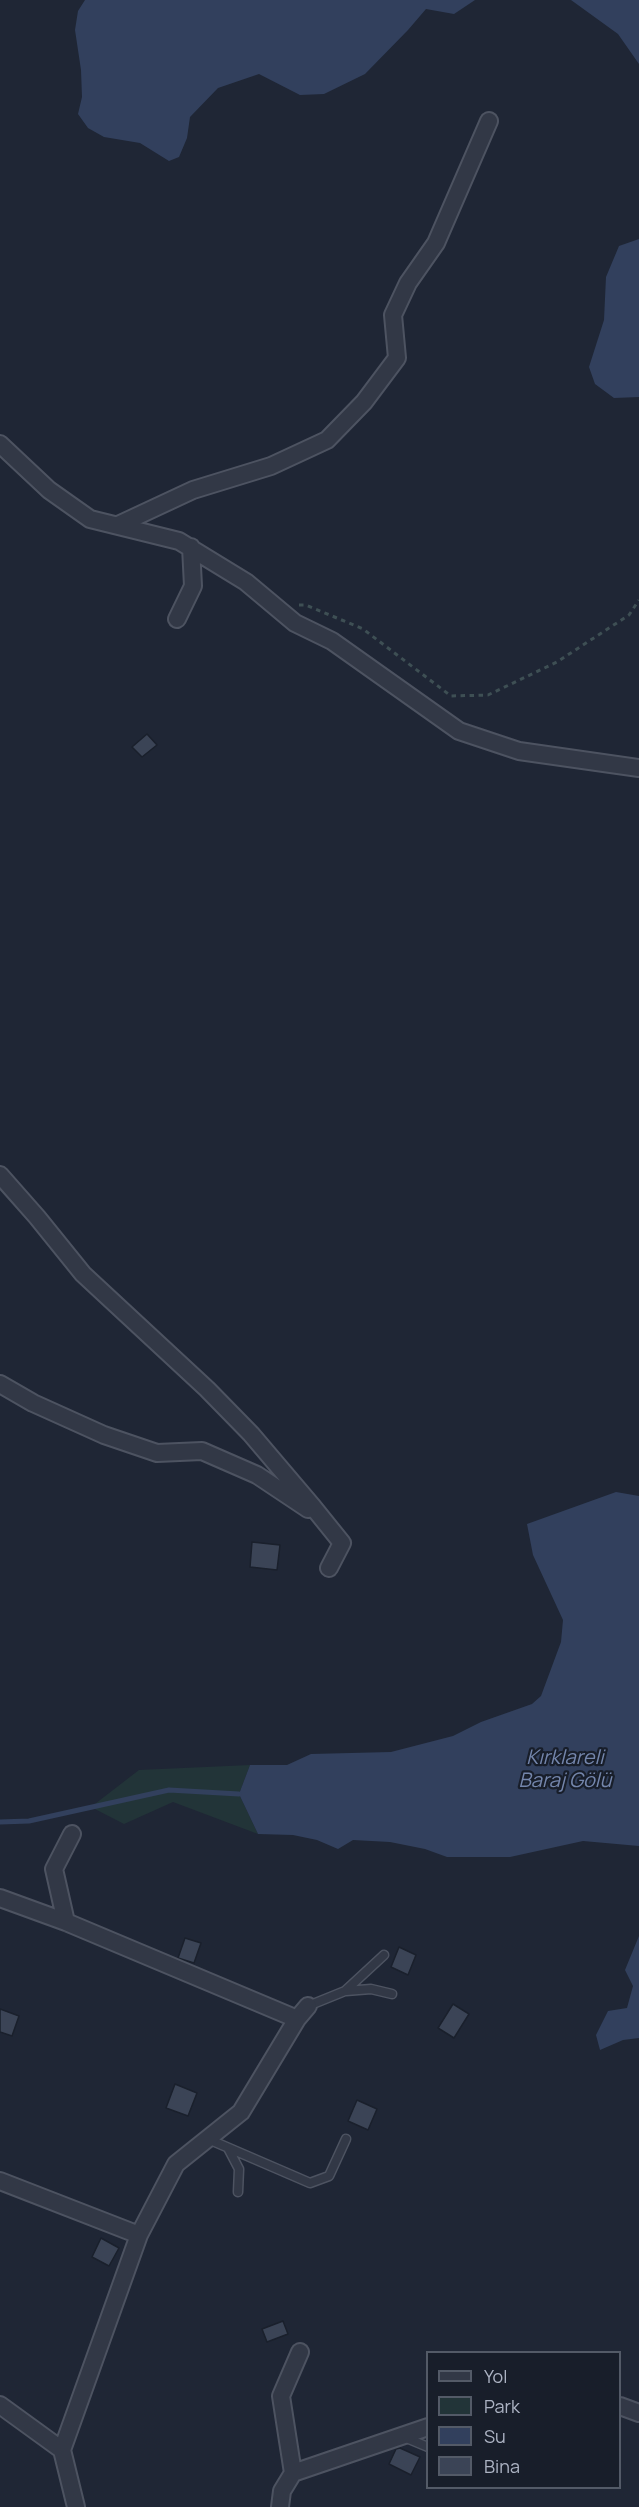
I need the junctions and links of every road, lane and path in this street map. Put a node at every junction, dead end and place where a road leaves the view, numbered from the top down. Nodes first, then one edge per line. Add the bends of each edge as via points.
1 (489, 121) dead end
2 (0, 444) edge
3 (118, 525) junction
4 (191, 547) junction
5 (639, 600) edge
6 (270, 602) junction
7 (177, 620) dead end
8 (639, 768) edge
9 (0, 1175) edge
10 (0, 1384) edge
11 (323, 1519) junction
12 (329, 1568) dead end
13 (72, 1834) dead end
14 (0, 1898) edge
15 (66, 1922) junction
16 (384, 1955) dead end
17 (345, 1991) junction
18 (392, 1994) dead end
19 (308, 2006) joint
20 (297, 2019) junction
21 (208, 2139) junction
22 (346, 2139) dead end
23 (227, 2147) junction
24 (0, 2181) edge
25 (238, 2192) dead end
26 (139, 2235) junction
27 (300, 2352) dead end
28 (0, 2405) edge
29 (621, 2406) edge
30 (639, 2413) edge
31 (426, 2428) edge
32 (401, 2436) junction
33 (426, 2446) edge
34 (62, 2450) junction
35 (293, 2473) junction
36 (76, 2507) edge
37 (280, 2507) edge

1 - 3 street via 436,243 408,283 393,315 398,358 364,402 327,440 271,466 193,490
2 - 3 street via 49,490 90,519
3 - 4 street
4 - 6 street
4 - 7 street via 193,586
5 - 6 path via 629,615 557,662 488,695 451,696 363,629 306,605
6 - 8 street via 295,623 332,640 459,731 519,751
9 - 11 street via 83,1274 251,1434
10 - 11 street via 104,1436 158,1453 202,1451 257,1475
11 - 12 street via 342,1543
13 - 15 street via 54,1869
14 - 15 street
15 - 20 street
16 - 17 lane
17 - 18 lane via 371,1989
17 - 19 lane
19 - 20 street
20 - 21 street via 241,2112
21 - 23 lane
21 - 26 street via 176,2164
22 - 23 lane via 329,2176 310,2183
23 - 25 lane via 239,2169
24 - 26 street
26 - 34 street
27 - 35 street via 281,2396
28 - 34 street
29 - 30 street
31 - 32 street
32 - 33 lane
32 - 35 street
34 - 36 street
35 - 37 street via 282,2491

